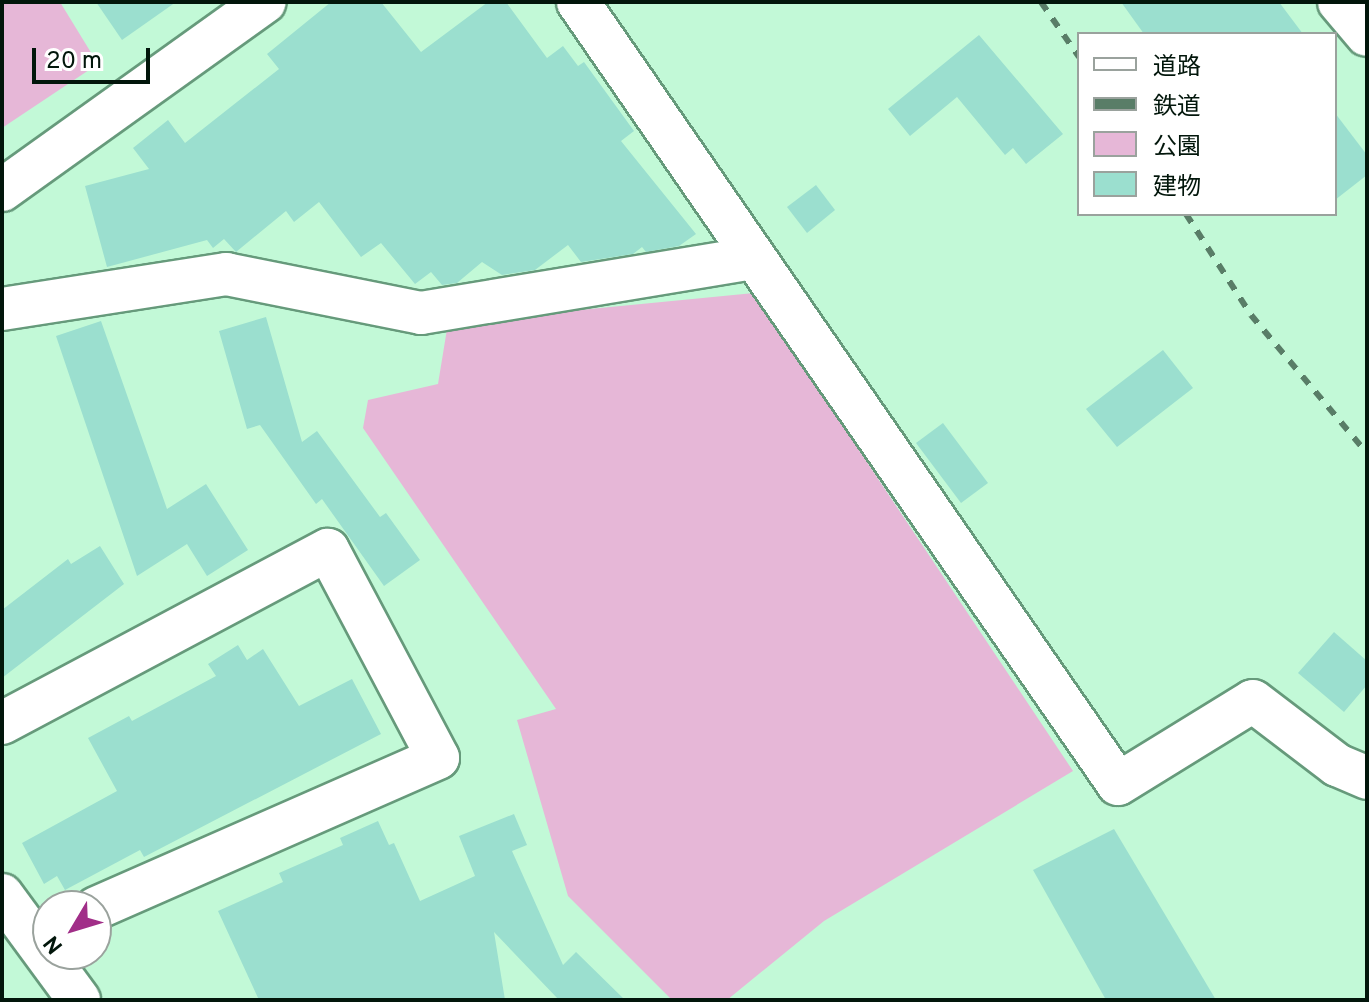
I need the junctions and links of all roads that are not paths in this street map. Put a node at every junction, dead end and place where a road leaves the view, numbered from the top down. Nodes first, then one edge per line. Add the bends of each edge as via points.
1 (265, 2) edge
2 (578, 2) edge
3 (1339, 2) edge
4 (1367, 35) edge
5 (2, 190) edge
6 (755, 258) junction
7 (2, 309) edge
8 (2, 723) edge
9 (1367, 778) edge
10 (2, 895) edge
11 (112, 901) edge
12 (32, 923) edge
13 (62, 970) edge
14 (79, 1000) edge

1 - 5 street
2 - 6 street
3 - 4 street
6 - 7 street via 421,313 226,274
6 - 9 street via 1118,784 1253,701 1337,765
8 - 11 street via 328,550 438,758
10 - 12 street
13 - 14 street

